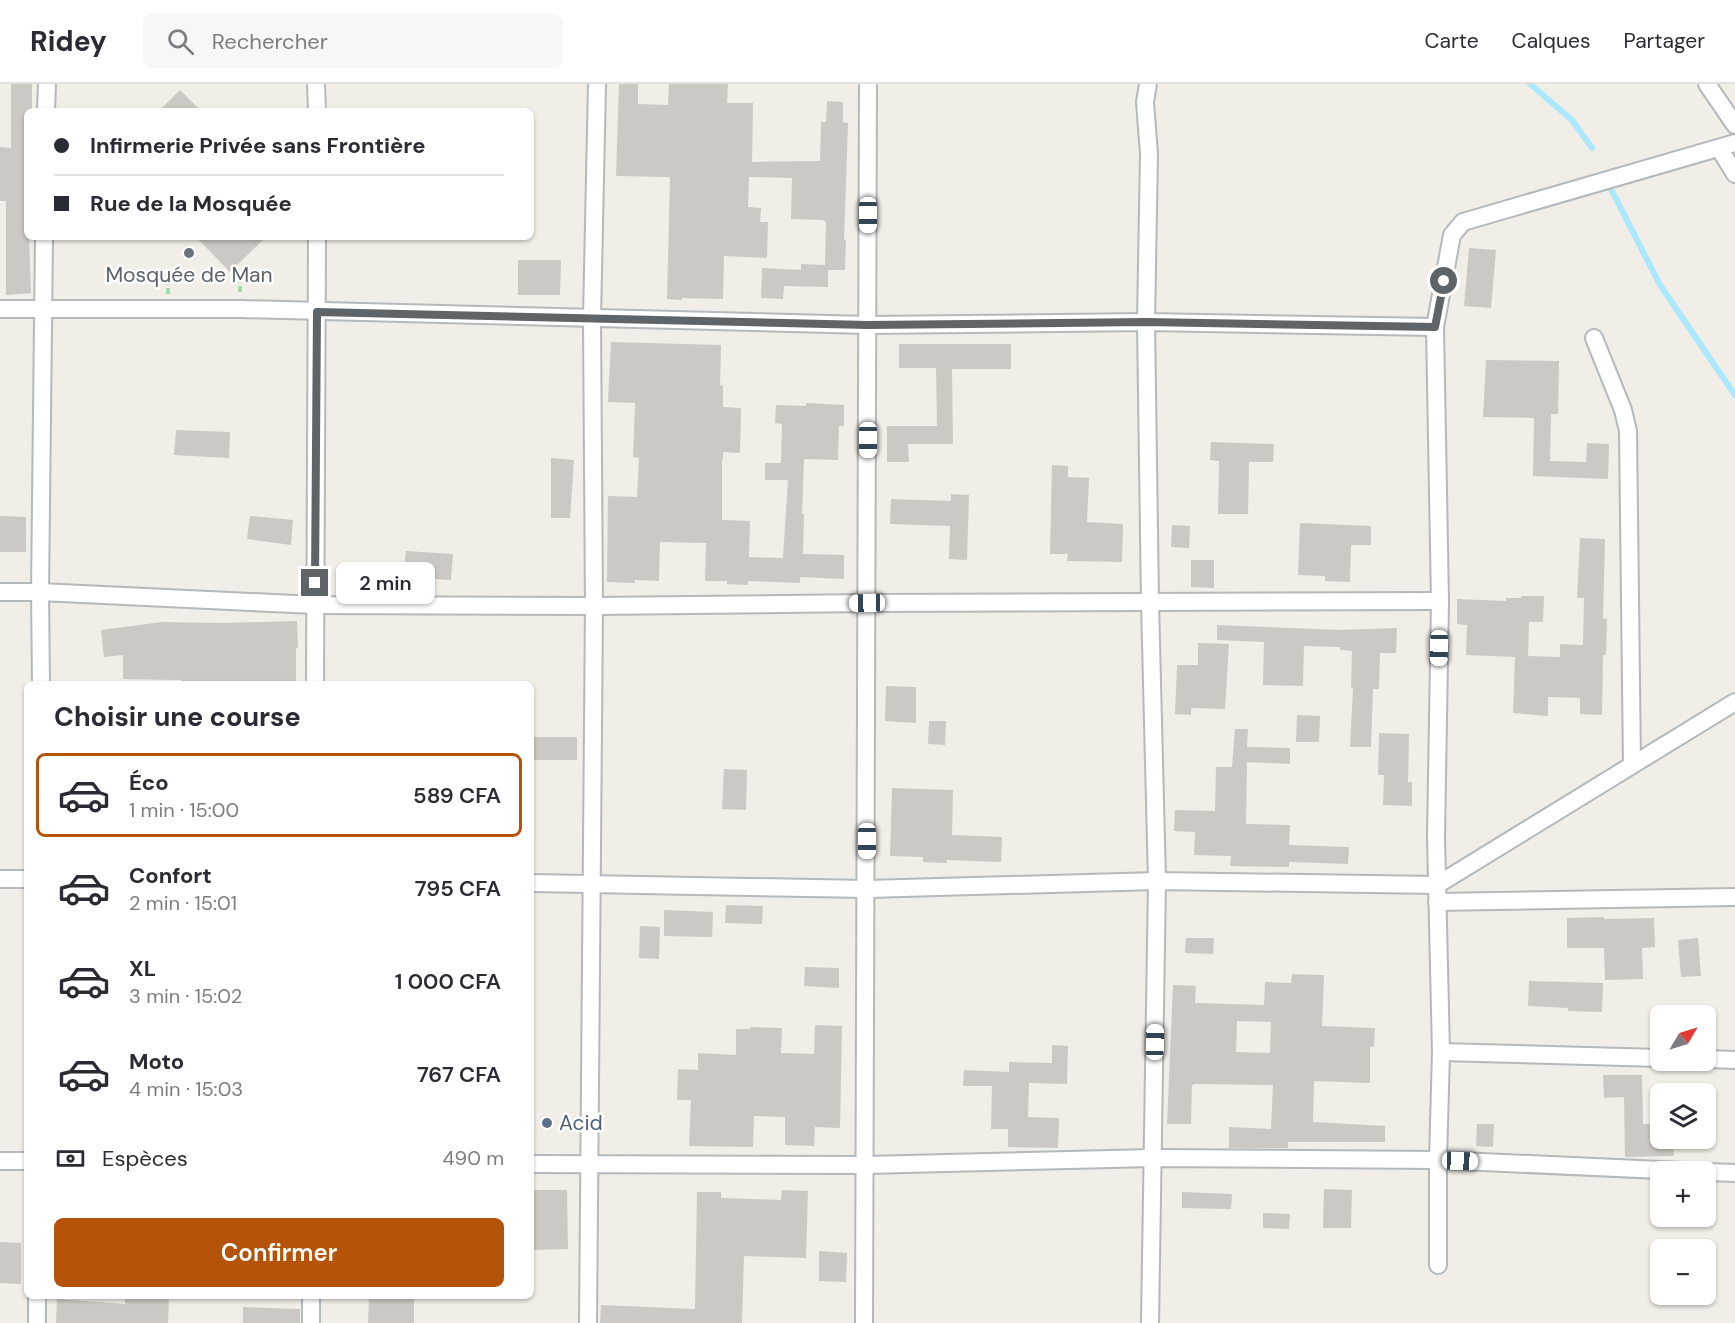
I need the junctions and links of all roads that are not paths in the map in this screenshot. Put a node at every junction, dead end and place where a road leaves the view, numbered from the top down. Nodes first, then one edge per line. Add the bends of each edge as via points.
1 (47, 84) edge
2 (316, 84) edge
3 (597, 84) edge
4 (868, 84) edge
5 (1148, 84) edge
6 (1707, 84) edge
7 (46, 108) edge
8 (316, 108) edge
9 (1735, 125) edge
10 (1727, 146) edge
11 (1735, 174) edge
12 (44, 240) edge
13 (317, 240) edge
14 (0, 309) edge
15 (42, 310) junction
16 (317, 312) junction
17 (592, 318) junction
18 (1146, 322) junction
19 (868, 325) junction
20 (1435, 327) junction
21 (1593, 338) dead end
22 (0, 592) edge
23 (40, 592) junction
24 (1440, 600) junction
25 (1150, 602) junction
26 (867, 603) junction
27 (315, 605) junction
28 (594, 606) junction
29 (41, 681) edge
30 (315, 681) edge
31 (1735, 702) edge
32 (1632, 765) junction
33 (0, 879) edge
34 (24, 879) edge
35 (1157, 881) junction
36 (534, 884) edge
37 (591, 885) junction
38 (1437, 885) junction
39 (867, 889) junction
40 (1735, 897) edge
41 (1437, 902) junction
42 (1442, 1052) junction
43 (1650, 1058) edge
44 (1716, 1059) edge
45 (1735, 1060) edge
46 (1153, 1158) junction
47 (1438, 1160) junction
48 (0, 1161) edge
49 (24, 1161) edge
50 (534, 1164) edge
51 (588, 1165) junction
52 (866, 1165) junction
53 (1650, 1170) edge
54 (1716, 1172) edge
55 (1735, 1173) edge
56 (1438, 1264) dead end
57 (37, 1299) edge
58 (311, 1299) edge
59 (37, 1323) edge
60 (311, 1323) edge
61 (588, 1323) edge
62 (864, 1323) edge
63 (1150, 1323) edge

1 - 7 street
2 - 8 street
3 - 17 street
4 - 19 street
5 - 18 street
6 - 9 street
10 - 11 street
10 - 20 street via 1463,222 1452,235
12 - 15 street
13 - 16 street
14 - 15 street
15 - 16 street
15 - 23 street
16 - 17 street
16 - 27 street
17 - 19 street
17 - 28 street
18 - 19 street
18 - 20 street
18 - 25 street
19 - 26 street
20 - 24 street
21 - 32 street via 1628,431
22 - 23 street
23 - 27 street
23 - 29 street
24 - 25 street
24 - 38 street
25 - 26 street
25 - 35 street
26 - 28 street
26 - 39 street
27 - 28 street
27 - 30 street
28 - 37 street
31 - 32 street
32 - 38 street
33 - 34 street
35 - 38 street
35 - 39 street
35 - 46 street
36 - 37 street
37 - 39 street
37 - 51 street
38 - 41 street
39 - 52 street
40 - 41 street
41 - 42 street
42 - 43 street
42 - 47 street
44 - 45 street
46 - 47 street
46 - 52 street
46 - 63 street
47 - 53 street
47 - 56 street
48 - 49 street
50 - 51 street
51 - 52 street
51 - 61 street
52 - 62 street
54 - 55 street
57 - 59 street
58 - 60 street

